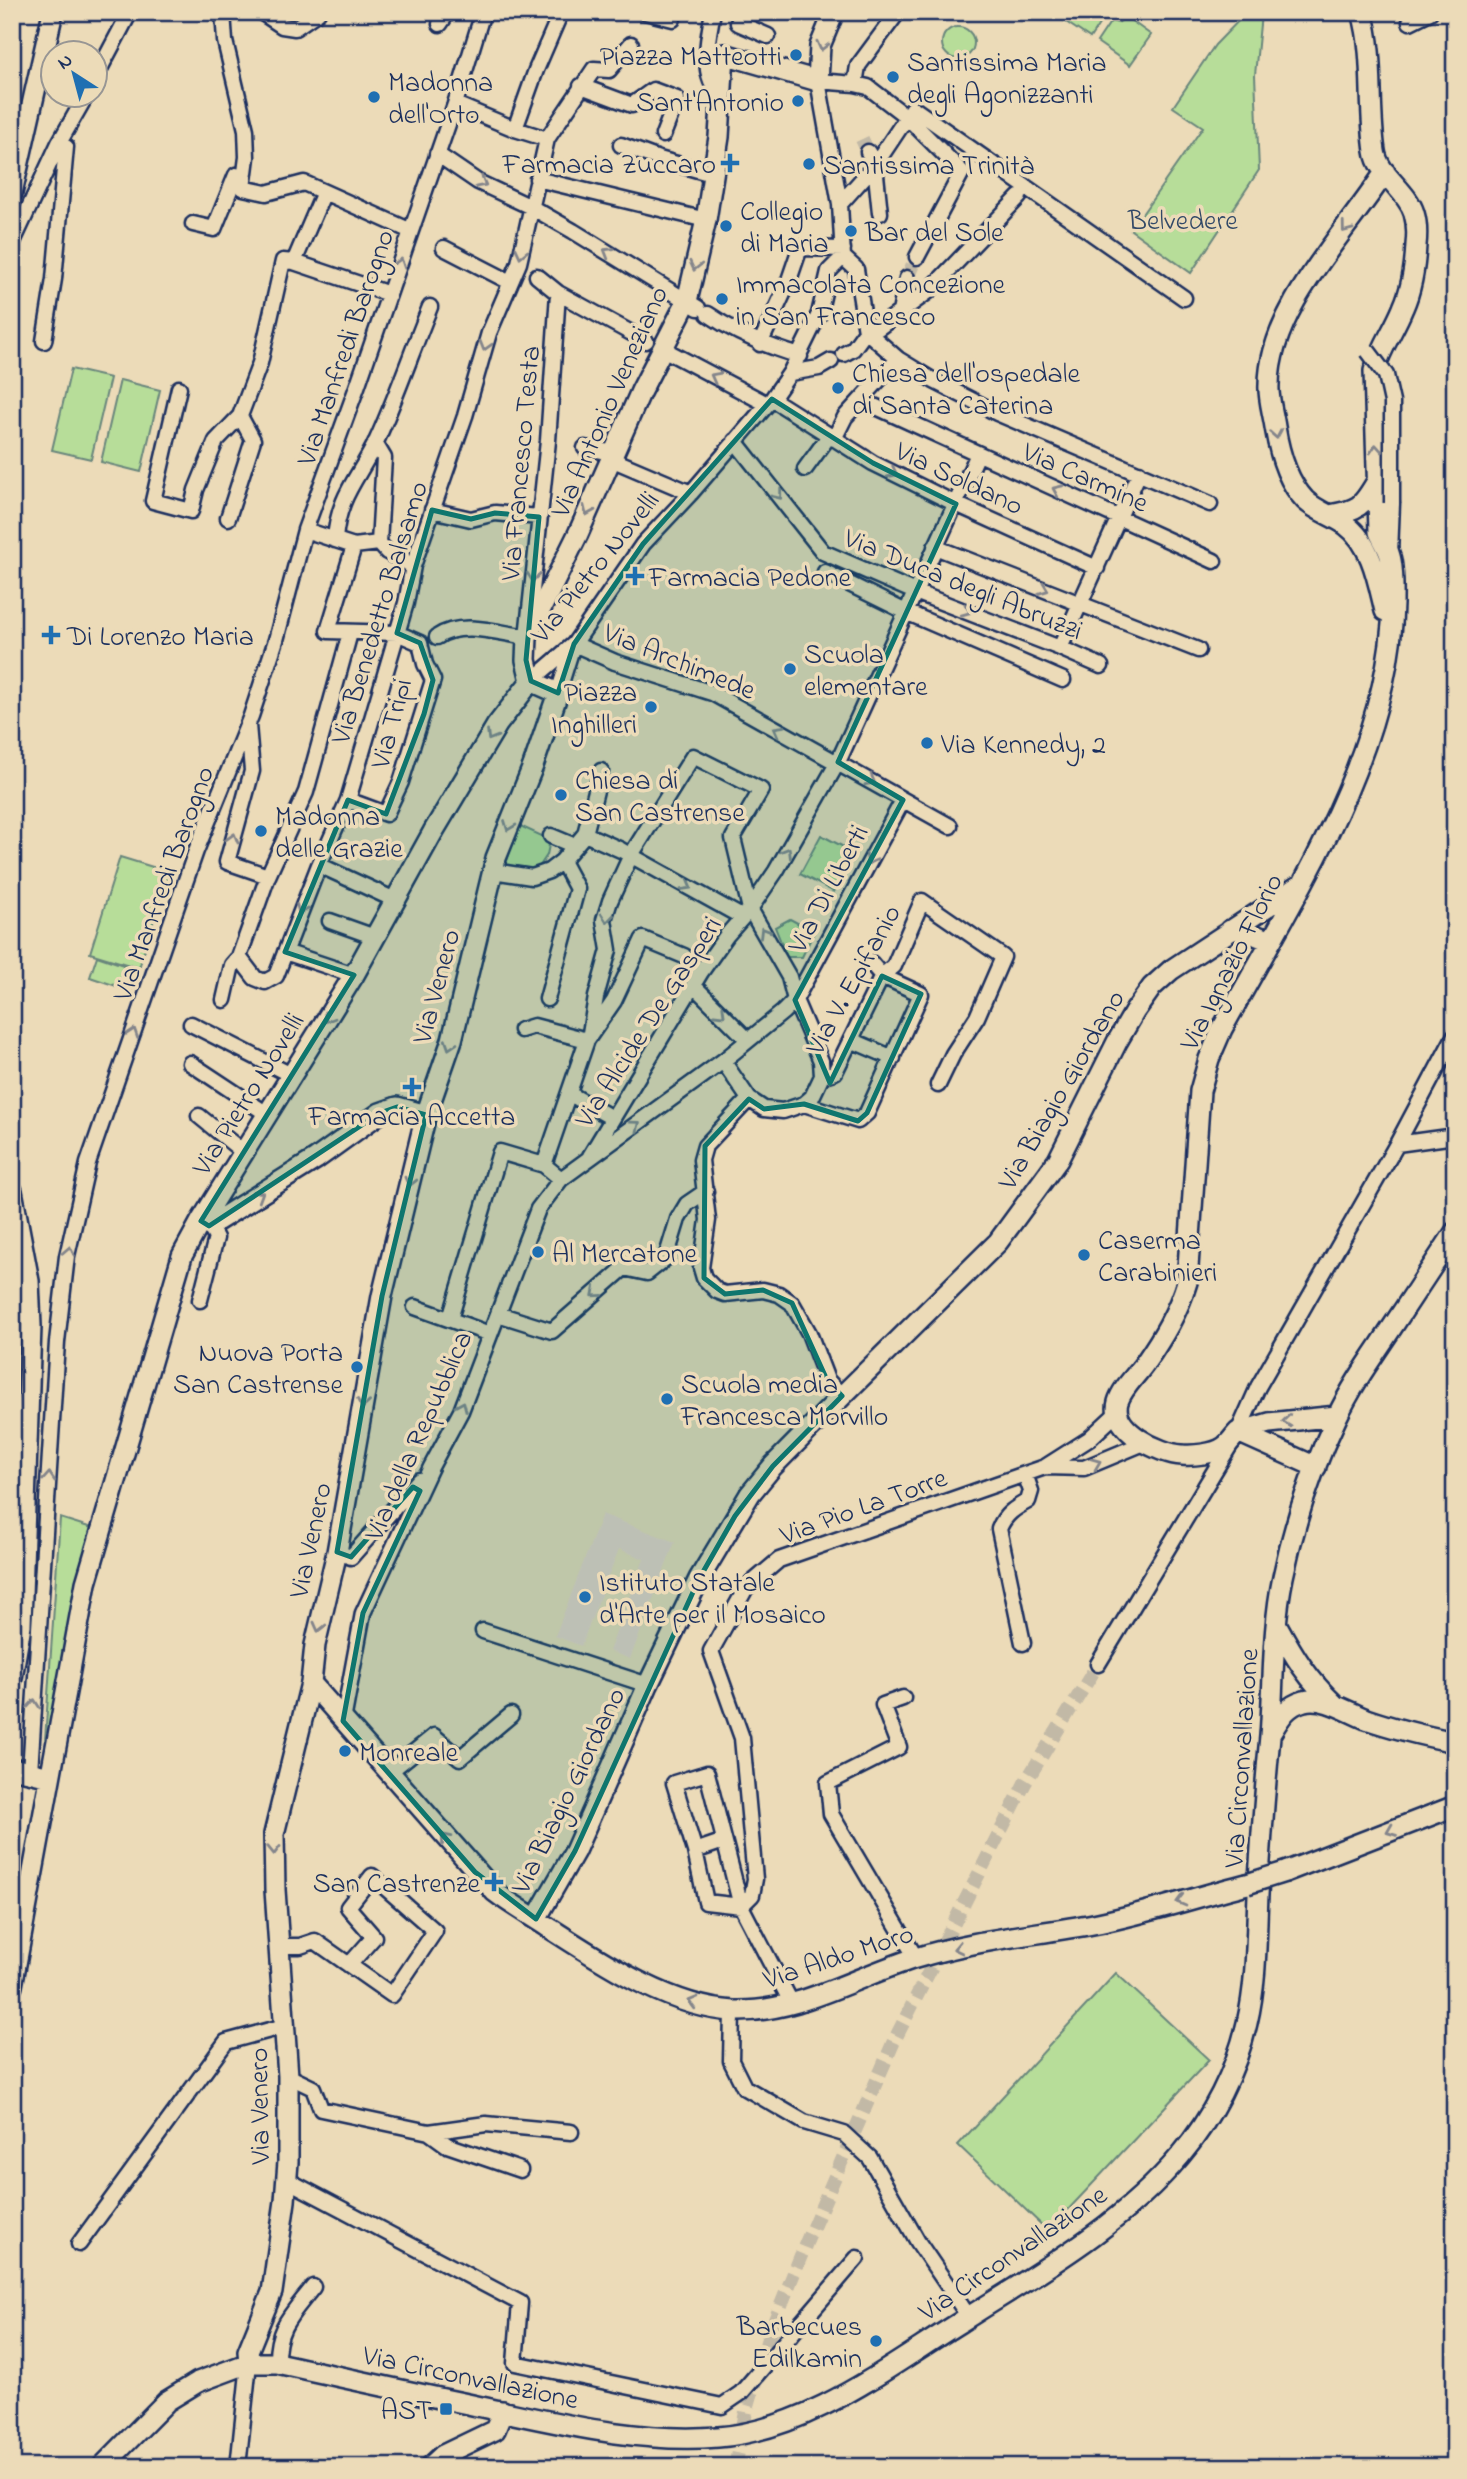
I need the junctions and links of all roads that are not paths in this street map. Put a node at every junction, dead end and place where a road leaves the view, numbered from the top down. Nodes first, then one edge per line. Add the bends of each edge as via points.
1 (53, 12) edge
2 (130, 12) edge
3 (223, 12) edge
4 (261, 12) edge
5 (318, 12) edge
6 (483, 12) edge
7 (561, 12) edge
8 (645, 12) edge
9 (713, 12) edge
10 (743, 12) edge
11 (834, 12) edge
12 (898, 12) edge
13 (1362, 12) edge
14 (1430, 12) edge
15 (673, 16) edge
16 (1410, 22) dead end
17 (768, 36) dead end
18 (631, 44) dead end
19 (108, 54) edge
20 (818, 81) junction
21 (855, 84) junction
22 (581, 86) junction
23 (722, 94) junction
24 (455, 103) junction
25 (79, 108) edge
26 (910, 113) junction
27 (516, 129) junction
28 (663, 135) dead end
29 (547, 139) junction
30 (59, 143) junction
31 (621, 145) dead end
32 (437, 153) junction
33 (872, 159) junction
34 (1385, 172) junction
35 (712, 174) junction
36 (537, 179) junction
37 (243, 188) junction
38 (12, 193) edge
39 (330, 194) junction
40 (1019, 197) dead end
41 (840, 204) junction
42 (531, 207) junction
43 (880, 214) dead end
44 (706, 220) junction
45 (193, 224) dead end
46 (411, 232) junction
47 (12, 244) edge
48 (444, 247) dead end
49 (843, 253) junction
50 (917, 257) tunnel mouth
51 (294, 262) junction
52 (537, 276) dead end
53 (907, 278) tunnel mouth
54 (510, 282) junction
55 (558, 293) junction
56 (389, 295) junction
57 (1184, 299) dead end
58 (430, 307) dead end
59 (698, 308) junction
60 (900, 312) junction
61 (868, 332) junction
62 (44, 341) dead end
63 (760, 344) junction
64 (655, 345) junction
65 (1368, 351) dead end
66 (800, 356) junction
67 (898, 359) junction
68 (790, 373) junction
69 (179, 388) dead end
70 (861, 400) junction
71 (770, 401) junction
72 (240, 416) junction
73 (832, 438) junction
74 (735, 441) junction
75 (375, 443) junction
76 (585, 448) dead end
77 (978, 454) junction
78 (613, 456) junction
79 (805, 469) dead end
80 (1139, 473) junction
81 (1377, 481) junction
82 (691, 493) junction
83 (1210, 503) dead end
84 (956, 505) junction
85 (432, 510) junction
86 (1329, 515) junction
87 (539, 517) junction
88 (228, 518) dead end
89 (1119, 518) junction
90 (305, 530) junction
91 (335, 540) junction
92 (376, 543) junction
93 (354, 546) junction
94 (934, 547) junction
95 (1390, 556) junction
96 (1214, 561) dead end
97 (413, 566) junction
98 (1097, 568) junction
99 (825, 572) dead end
100 (915, 592) junction
101 (1081, 603) junction
102 (906, 612) junction
103 (350, 633) junction
104 (397, 634) junction
105 (437, 637) dead end
106 (527, 637) junction
107 (1392, 637) junction
108 (574, 643) junction
109 (1060, 648) junction
110 (1198, 650) dead end
111 (1101, 666) dead end
112 (1063, 680) dead end
113 (531, 681) junction
114 (558, 693) junction
115 (248, 724) junction
116 (838, 762) junction
117 (601, 771) dead end
118 (348, 800) junction
119 (903, 800) junction
120 (950, 826) dead end
121 (585, 834) junction
122 (551, 836) dead end
123 (575, 846) junction
124 (631, 855) junction
125 (562, 861) junction
126 (319, 865) junction
127 (493, 871) junction
128 (268, 876) junction
129 (1301, 884) junction
130 (395, 900) junction
131 (746, 913) junction
132 (330, 921) dead end
133 (1230, 930) junction
134 (375, 937) junction
135 (1270, 942) junction
136 (285, 952) junction
137 (239, 957) junction
138 (872, 963) dead end
139 (701, 972) junction
140 (354, 975) junction
141 (882, 976) junction
142 (693, 985) junction
143 (547, 999) dead end
144 (224, 1000) dead end
145 (795, 1000) junction
146 (191, 1024) dead end
147 (521, 1030) dead end
148 (1455, 1035) edge
149 (588, 1037) junction
150 (748, 1040) junction
151 (851, 1040) junction
152 (893, 1058) junction
153 (723, 1060) junction
154 (190, 1063) dead end
155 (291, 1075) junction
156 (822, 1076) junction
157 (938, 1085) dead end
158 (570, 1094) junction
159 (749, 1099) junction
160 (804, 1104) junction
161 (267, 1114) junction
162 (426, 1115) junction
163 (199, 1116) dead end
164 (612, 1118) junction
165 (1455, 1136) edge
166 (1397, 1144) junction
167 (243, 1152) junction
168 (588, 1161) junction
169 (544, 1165) junction
170 (561, 1179) junction
171 (12, 1191) edge
172 (706, 1191) junction
173 (205, 1224) junction
174 (1455, 1232) edge
175 (200, 1300) dead end
176 (415, 1307) dead end
177 (498, 1314) junction
178 (450, 1319) junction
179 (490, 1334) junction
180 (842, 1396) junction
181 (1117, 1413) junction
182 (1338, 1416) junction
183 (1238, 1432) junction
184 (1144, 1443) junction
185 (431, 1467) junction
186 (1045, 1467) junction
187 (1316, 1467) junction
188 (1026, 1474) junction
189 (337, 1552) junction
190 (1277, 1625) junction
191 (483, 1631) dead end
192 (1023, 1643) dead end
193 (1098, 1664) tunnel mouth
194 (1273, 1667) junction
195 (12, 1678) edge
196 (311, 1683) junction
197 (648, 1685) junction
198 (1312, 1692) junction
199 (903, 1698) dead end
200 (511, 1715) dead end
201 (343, 1721) junction
202 (1270, 1735) junction
203 (1455, 1742) edge
204 (21, 1770) edge
205 (388, 1773) junction
206 (50, 1777) junction
207 (1455, 1806) edge
208 (724, 1841) junction
209 (695, 1851) junction
210 (741, 1906) junction
211 (536, 1919) junction
212 (279, 1946) junction
213 (916, 1958) junction
214 (350, 1964) dead end
215 (12, 1986) edge
216 (792, 2004) junction
217 (732, 2011) junction
218 (285, 2026) junction
219 (288, 2076) junction
220 (429, 2132) junction
221 (571, 2132) dead end
222 (520, 2170) dead end
223 (287, 2180) junction
224 (79, 2244) dead end
225 (856, 2258) dead end
226 (313, 2287) dead end
227 (969, 2316) junction
228 (249, 2363) junction
229 (277, 2363) junction
230 (503, 2411) junction
231 (103, 2467) edge
232 (237, 2467) edge
233 (430, 2467) edge

1 - 38 street
2 - 19 street
3 - 37 street via 225,41 246,130
4 - 5 street via 282,26 295,28
6 - 24 street, Via Manfredi Barogno
7 - 27 street
8 - 15 street
9 - 23 street via 708,70 712,84
10 - 17 street via 738,23
11 -> 20 street via 820,46
12 - 21 street via 858,66
13 - 34 street via 1368,38 1375,154
14 - 16 street
18 - 22 street via 609,70 594,69
20 - 21 street
20 - 23 street, Via Antonio Veneziano via 724,54
20 - 41 street
21 - 26 street
22 - 28 street via 632,105 653,90 677,99
22 - 29 street, Via Benedetto Balsamo
23 - 35 street, Via Antonio Veneziano
24 - 27 street
24 - 32 street, Via Manfredi Barogno
25 - 30 street
26 - 33 street
26 - 50 street via 962,173
26 - 57 street
27 - 29 street
29 - 36 street, Via Benedetto Balsamo
30 - 47 street
30 - 62 street via 66,147
31 - 35 street
32 -> 42 street via 478,182
32 - 46 street, Via Manfredi Barogno
33 - 41 street
33 - 43 street
81 -> 34 street, Via Ignazio Florio via 1374,371 1404,307 1417,238 1414,214
34 -> 86 street, Via Ignazio Florio via 1290,313 1278,335 1268,384 1279,449 1292,481 1306,501
35 - 44 street, Via Antonio Veneziano
36 - 42 street, Via Benedetto Balsamo
36 - 44 street
37 - 39 street via 266,193 304,183
37 - 45 street via 236,175 214,229
39 - 46 street
39 - 51 street
40 - 60 street via 929,291
41 - 49 street
42 -> 54 street, Via Benedetto Balsamo via 519,263
59 -> 42 street
44 -> 59 street, Via Antonio Veneziano
56 -> 46 street, Via Manfredi Barogno
48 - 54 street
49 - 61 street via 856,269
49 - 63 street via 800,248
49 - 66 street, Via Pietro Novelli via 829,271 819,314
51 - 56 street
51 - 72 street via 283,261 260,363
52 - 55 street, Via Soldano
53 - 60 street
54 -> 85 street, Via Benedetto Balsamo
55 - 64 street, Via Soldano
55 - 87 street, Via Francesco Testa
56 - 90 street, Via Manfredi Barogno
58 - 75 street
59 - 63 street
59 - 64 street, Via Antonio Veneziano
60 - 61 street
61 - 67 street
61 - 68 street via 853,349 819,368
63 - 66 street
71 -> 64 street, Via Soldano
64 - 78 street, Via Antonio Veneziano
65 - 95 street, bridge via 1386,375 1392,401
66 - 68 street, Via Pietro Novelli
67 - 70 street
67 - 80 street via 997,413
68 - 71 street, Via Pietro Novelli
69 - 72 street via 153,501 191,511 216,441
70 - 73 street
70 - 77 street, Via Carmine
71 - 73 street, Via Soldano
71 - 74 street, Via Pietro Novelli
72 - 88 street via 253,440
73 - 79 street
73 -> 84 street, Via Soldano
74 - 82 street, Via Pietro Novelli
74 -> 100 street, Via Duca degli Abruzzi via 823,552
75 - 91 street via 344,499
75 - 92 street via 384,458
76 - 78 street
77 - 84 street, Via Alcide De Gasperi
89 -> 77 street, Via Carmine
78 - 82 street
78 -> 106 street, Via Antonio Veneziano
80 - 83 street
80 - 89 street
81 - 86 street via 1353,511
81 - 95 street, Via Ignazio Florio via 1379,532
82 - 108 street, Via Pietro Novelli via 643,544
84 - 94 street, Via Alcide De Gasperi
84 - 98 street, Via Soldano
85 - 87 street via 471,519 495,513
85 - 97 street, Via Benedetto Balsamo
86 - 107 street, Via Ignazio Florio via 1360,538 1374,569
87 -> 106 street, Via Francesco Testa
89 - 96 street, Via Carmine
89 - 98 street
90 - 91 street
90 - 115 street, Via Manfredi Barogno
91 - 93 street
92 - 93 street
92 - 97 street
93 - 103 street via 327,631
94 - 100 street, Via Alcide De Gasperi
94 -> 101 street
95 - 107 street, Via Ignazio Florio
97 - 104 street, Via Benedetto Balsamo
98 - 101 street
99 - 102 street
100 - 102 street, Via Alcide De Gasperi
100 -> 109 street, Via Duca degli Abruzzi
101 - 109 street
101 - 110 street
102 - 112 street
102 - 116 street, Via Alcide De Gasperi
103 - 104 street
103 - 128 street via 306,792
104 - 118 street, Via Benedetto Balsamo
104 - 118 street, Via Tripi via 419,643 433,680 401,782 386,814
105 - 106 street via 447,629 467,629
106 - 113 street
107 - 129 street, Via Ignazio Florio via 1387,671 1358,766
108 - 113 street, Via Pietro Novelli
108 - 114 street, Via Venero
116 -> 108 street, Via Archimede via 712,693 615,662
109 - 111 street, Via Duca degli Abruzzi
113 - 114 street
113 -> 130 street, Via Pietro Novelli via 497,725
114 -> 127 street, Via Venero
128 -> 115 street via 227,862 252,771
204 -> 115 street, Via Manfredi Barogno via 67,1256 88,1163 196,852
116 -> 119 street, Via Archimede
131 -> 116 street, Via Alcide De Gasperi via 776,871
117 - 121 street
118 - 126 street, Via Benedetto Balsamo
119 - 120 street, Via Archimede
119 -> 145 street, Via Di Liberti
121 - 123 street
121 - 124 street
122 - 123 street
123 - 125 street
124 -> 131 street
124 - 131 street via 693,756 767,793 733,838
124 -> 149 street via 604,920 609,950
125 - 127 street via 532,877
125 - 143 street via 577,889
126 - 130 street
126 -> 136 street, Via Benedetto Balsamo
127 -> 162 street, Via Venero via 452,1040
128 - 137 street
129 - 133 street, Via Biagio Giordano
129 - 135 street, Via Ignazio Florio
130 - 134 street, Via Pietro Novelli
131 - 139 street, Via Alcide De Gasperi
145 -> 131 street via 789,977
132 - 134 street
133 - 135 street via 1243,930
133 - 180 street, Via Biagio Giordano via 1171,970 1153,988 1129,1021 1058,1160 1032,1198 989,1251
134 - 140 street, Via Pietro Novelli
135 - 181 street, Via Ignazio Florio via 1222,1030 1200,1091 1187,1282 1181,1302 1162,1339 1125,1389
136 - 137 street, Via Benedetto Balsamo via 275,976 265,982 255,978
136 - 140 street
137 - 144 street via 232,965
138 - 141 street
139 - 142 street, Via Alcide De Gasperi
139 - 149 street via 684,956 643,939 614,1001
140 -> 155 street, Via Pietro Novelli
141 - 151 street, Via V. Epifanio
141 - 152 street via 922,994
141 - 157 street, Via V. Epifanio via 894,966 922,901 1003,957 977,1017
142 -> 150 street
142 - 164 street, Via Alcide De Gasperi
145 - 150 street, Via della Repubblica
145 - 156 street via 821,1061
146 - 155 street
147 - 149 street via 534,1026
148 - 166 street
149 - 158 street
150 - 153 street, Via della Repubblica
151 - 152 street
151 - 156 street, Via V. Epifanio via 835,1072
152 - 160 street via 867,1113 858,1121
153 - 159 street
168 -> 153 street, Via della Repubblica
154 - 161 street
155 - 161 street, Via Pietro Novelli
156 - 160 street, Via V. Epifanio
158 - 164 street
158 - 169 street
159 - 160 street via 764,1109 783,1111
159 - 172 street via 705,1146 701,1160
161 - 167 street, Via Pietro Novelli
173 -> 162 street via 317,1158 380,1113 397,1107
162 -> 189 street, Via Venero via 382,1296
163 - 167 street
164 - 168 street, Via Alcide De Gasperi
165 - 166 street
166 - 183 street via 1258,1387
167 - 173 street, Via Pietro Novelli
168 - 170 street, Via della Repubblica
169 - 170 street
169 - 178 street via 500,1152
170 - 177 street, Via della Repubblica via 538,1209
171 - 195 street via 29,1281 31,1325 22,1625
172 -> 177 street via 687,1205 678,1220 666,1258 647,1273 624,1268 552,1331
172 - 180 street via 704,1278 725,1294 763,1290 792,1303 827,1380
173 - 175 street via 216,1238
173 - 206 street, Via Pietro Novelli via 182,1256 86,1583
174 - 182 street, Via Circonvallazione
176 - 178 street
177 - 179 street, Via della Repubblica
178 - 179 street
185 -> 179 street, Via della Repubblica via 461,1411
180 - 197 street, Via Biagio Giordano via 750,1494 699,1579
181 - 184 street via 1126,1429
181 - 186 street via 1089,1439
182 -> 183 street via 1269,1423
182 - 187 street, Via Circonvallazione
183 - 184 street via 1224,1448 1202,1454 1175,1454
183 - 187 street
183 - 193 street
186 -> 184 street via 1084,1468
185 - 189 street via 351,1557
185 - 201 street, Via della Repubblica via 363,1613
186 - 188 street, Via Pio La Torre
187 - 190 street, Via Circonvallazione via 1282,1580
188 - 192 street via 1031,1491 1028,1501 1003,1519 999,1529
188 - 210 street, Via Pio La Torre via 779,1560 746,1588 711,1651 742,1738 755,1879 752,1895
189 -> 196 street, Via Venero
190 - 194 street, Via Circonvallazione
190 - 198 street
191 - 197 street, Via Biagio Giordano
194 - 198 street via 1282,1685 1294,1694
194 - 202 street, Via Circonvallazione
196 - 201 street, Via Aldo Moro
196 -> 212 street, Via Venero via 274,1834
197 - 211 street, Via Biagio Giordano via 575,1851
198 - 202 street via 1283,1712
198 - 203 street via 1366,1719
199 - 213 street via 883,1705 899,1747 828,1783 831,1814
200 - 205 street via 460,1758 433,1736
201 - 205 street, Via Aldo Moro
202 - 227 street, Via Circonvallazione via 1247,2025 1209,2116 1139,2200 1086,2242
204 - 206 street
211 -> 205 street, Via Aldo Moro via 495,1892
206 - 215 street, Via Pietro Novelli
207 -> 213 street, Via Aldo Moro, bridge via 1247,1884 1096,1923
208 - 209 street
208 - 209 street via 707,1773 674,1783
208 - 210 street
209 - 210 street via 706,1902
210 - 216 street
217 -> 211 street, Via Aldo Moro via 683,2000 641,1983
212 - 214 street via 315,1941 392,1995 435,1931 372,1875 348,1907 374,1937
212 - 218 street, Via Venero
213 - 216 street, Via Aldo Moro
216 - 217 street, Via Aldo Moro
217 - 227 street via 731,2062 744,2087 804,2122 844,2134 870,2158 918,2242
218 - 219 street, Via Venero
218 - 224 street via 226,2042
219 - 220 street via 313,2088 321,2109
219 - 223 street, Via Venero
220 - 221 street via 486,2124
220 - 222 street via 447,2146
223 - 225 street via 520,2303 515,2363 722,2406 741,2393
223 - 228 street, Via Venero via 272,2292 248,2351
226 - 229 street via 282,2326
227 - 230 street, Via Circonvallazione via 813,2410 720,2437 578,2429
228 - 229 street, Via Circonvallazione
228 - 231 street, Via Circonvallazione via 198,2382 167,2401
228 - 232 street, Via Venero
229 - 230 street, Via Circonvallazione
230 - 233 street via 495,2430 443,2455

